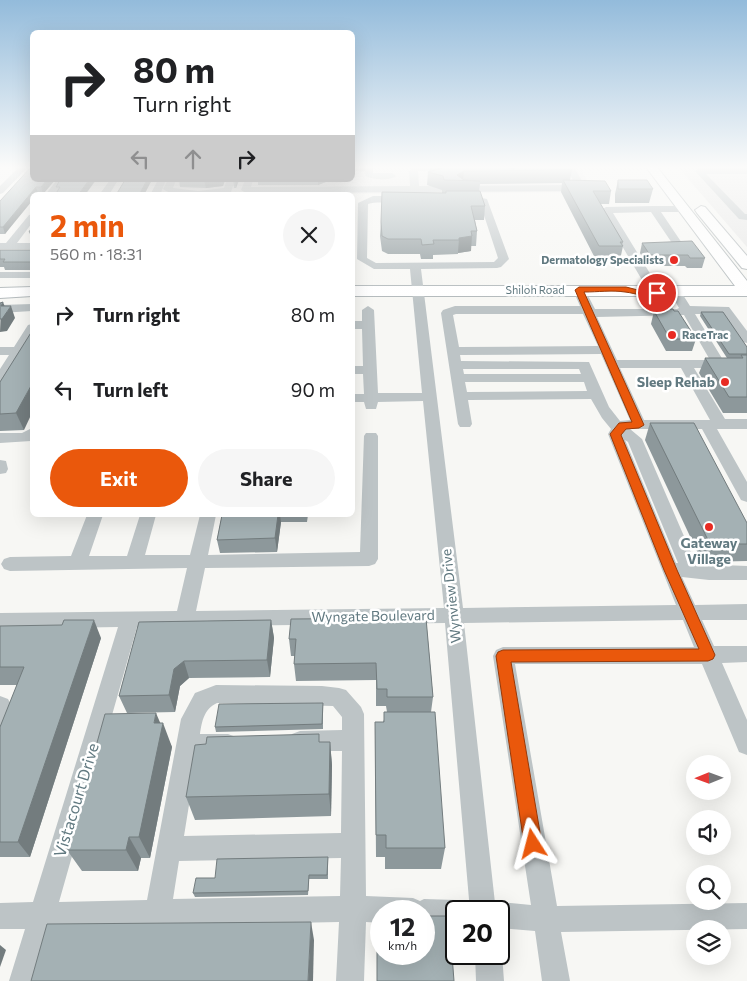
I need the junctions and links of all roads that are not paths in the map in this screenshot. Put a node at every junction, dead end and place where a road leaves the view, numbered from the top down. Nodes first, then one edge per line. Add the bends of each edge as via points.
1 (363, 213) edge
2 (488, 213) edge
3 (608, 213) edge
4 (657, 213) edge
5 (688, 213) edge
6 (703, 213) edge
7 (30, 219) edge
8 (4, 246) edge
9 (30, 246) edge
10 (628, 246) junction
11 (419, 261) junction
12 (449, 265) junction
13 (747, 265) edge
14 (30, 275) edge
15 (0, 276) edge
16 (648, 280) junction
17 (355, 281) edge
18 (0, 283) edge
19 (30, 283) edge
20 (417, 285) junction
21 (577, 285) junction
22 (745, 289) edge
23 (506, 290) junction
24 (355, 291) edge
25 (675, 291) junction
26 (30, 292) edge
27 (0, 293) edge
28 (30, 308) edge
29 (0, 309) edge
30 (368, 310) dead end
31 (512, 310) junction
32 (686, 310) junction
33 (589, 311) junction
34 (368, 324) junction
35 (355, 325) edge
36 (30, 331) edge
37 (747, 339) edge
38 (453, 350) junction
39 (525, 350) junction
40 (605, 350) junction
41 (0, 351) edge
42 (18, 351) junction
43 (612, 364) junction
44 (685, 364) junction
45 (719, 364) junction
46 (747, 364) edge
47 (529, 365) junction
48 (355, 370) edge
49 (370, 370) junction
50 (2, 372) edge
51 (457, 372) junction
52 (589, 378) junction
53 (595, 395) junction
54 (461, 396) junction
55 (430, 397) junction
56 (355, 399) edge
57 (371, 402) junction
58 (465, 424) dead end
59 (714, 424) junction
60 (639, 425) junction
61 (745, 427) edge
62 (618, 429) junction
63 (30, 435) edge
64 (370, 436) dead end
65 (0, 438) edge
66 (745, 488) edge
67 (94, 517) edge
68 (147, 517) edge
69 (208, 517) edge
70 (134, 562) junction
71 (198, 562) junction
72 (78, 563) junction
73 (10, 564) dead end
74 (670, 570) junction
75 (690, 570) junction
76 (747, 573) edge
77 (690, 612) junction
78 (747, 612) edge
79 (454, 615) junction
80 (185, 618) junction
81 (130, 619) junction
82 (0, 621) edge
83 (747, 654) edge
84 (708, 655) junction
85 (0, 706) edge
86 (0, 729) edge
87 (352, 740) junction
88 (275, 742) edge
89 (246, 743) edge
90 (747, 744) edge
91 (187, 745) junction
92 (353, 845) junction
93 (169, 849) junction
94 (482, 900) edge
95 (353, 909) junction
96 (370, 910) edge
97 (158, 912) junction
98 (43, 914) junction
99 (0, 916) edge
100 (510, 916) edge
101 (747, 916) edge
102 (545, 919) junction
103 (489, 965) edge
104 (23, 981) edge
105 (350, 981) edge
106 (490, 981) edge
107 (556, 981) edge

1 - 11 street via 362,259 374,266
2 - 12 street via 504,259 497,265
3 - 10 street
4 - 10 street via 679,246
5 - 22 main road
6 - 13 main road
7 - 8 street
8 - 9 street
10 - 16 street
11 - 12 street
11 - 12 street via 446,259
11 - 20 street, Wynview Drive
14 - 15 street
16 - 21 main road, Shiloh Road
16 - 22 main road, Shiloh Road
17 - 20 main road, Shiloh Road
18 - 19 main road
20 - 21 main road, Shiloh Road
20 - 23 main road, Shiloh Road
20 - 24 main road, Shiloh Road
20 - 55 street, Wynview Drive
21 - 23 main road, Shiloh Road
21 - 25 main road, Shiloh Road via 638,293
21 - 33 street
22 - 25 main road, Shiloh Road via 721,293
23 - 31 lane
25 - 32 street
26 - 27 main road
28 - 29 street
30 - 34 street
31 - 33 street
31 - 38 street via 454,310 447,313
32 - 33 street via 679,313
32 - 37 street via 725,310
32 - 45 street
33 - 40 street
34 - 35 street
34 - 49 street
36 - 42 street
38 - 39 street
38 - 51 street
39 - 40 street
39 - 47 street
40 - 43 street
41 - 42 street
42 - 50 street
43 - 44 street
43 - 60 street
44 - 45 street
44 - 59 street
45 - 46 street
47 - 51 street
47 - 52 street via 584,365
48 - 49 street
49 - 57 street
51 - 52 street
51 - 54 street
52 - 53 street
53 - 54 street
53 - 62 street via 604,414
54 - 58 street
55 - 57 street
55 - 79 street, Wynview Drive
56 - 57 street
59 - 60 street
59 - 61 street
59 - 66 street
60 - 62 street
62 - 74 street via 615,434
62 - 75 street via 634,439
63 - 65 street via 26,438
64 - 71 street via 369,560
67 - 72 street
68 - 70 street
69 - 71 street
70 - 71 street
70 - 72 street
71 - 80 street
72 - 73 street
74 - 75 street
74 - 77 street
75 - 76 street
77 - 78 street, Wyngate Boulevard
77 - 79 street, Wyngate Boulevard
77 - 84 street
79 - 80 street, Wyngate Boulevard
79 - 94 street, Wynview Drive
80 - 81 street, Wyngate Boulevard
81 - 82 street, Wyngate Boulevard
81 - 98 street, Vistacourt Drive
83 - 84 street
84 - 90 street
84 - 102 street via 503,656
85 - 86 street via 4,712
87 - 88 street
87 - 91 street via 353,714 339,697 216,694 202,700 192,718
87 - 92 street
89 - 91 street
91 - 93 street
92 - 93 street
92 - 95 street
93 - 97 street
95 - 96 street
95 - 97 street
95 - 105 street
97 - 98 street
98 - 99 street
98 - 104 street, Vistacourt Drive
100 - 102 street
101 - 102 street
102 - 107 street
103 - 106 street

